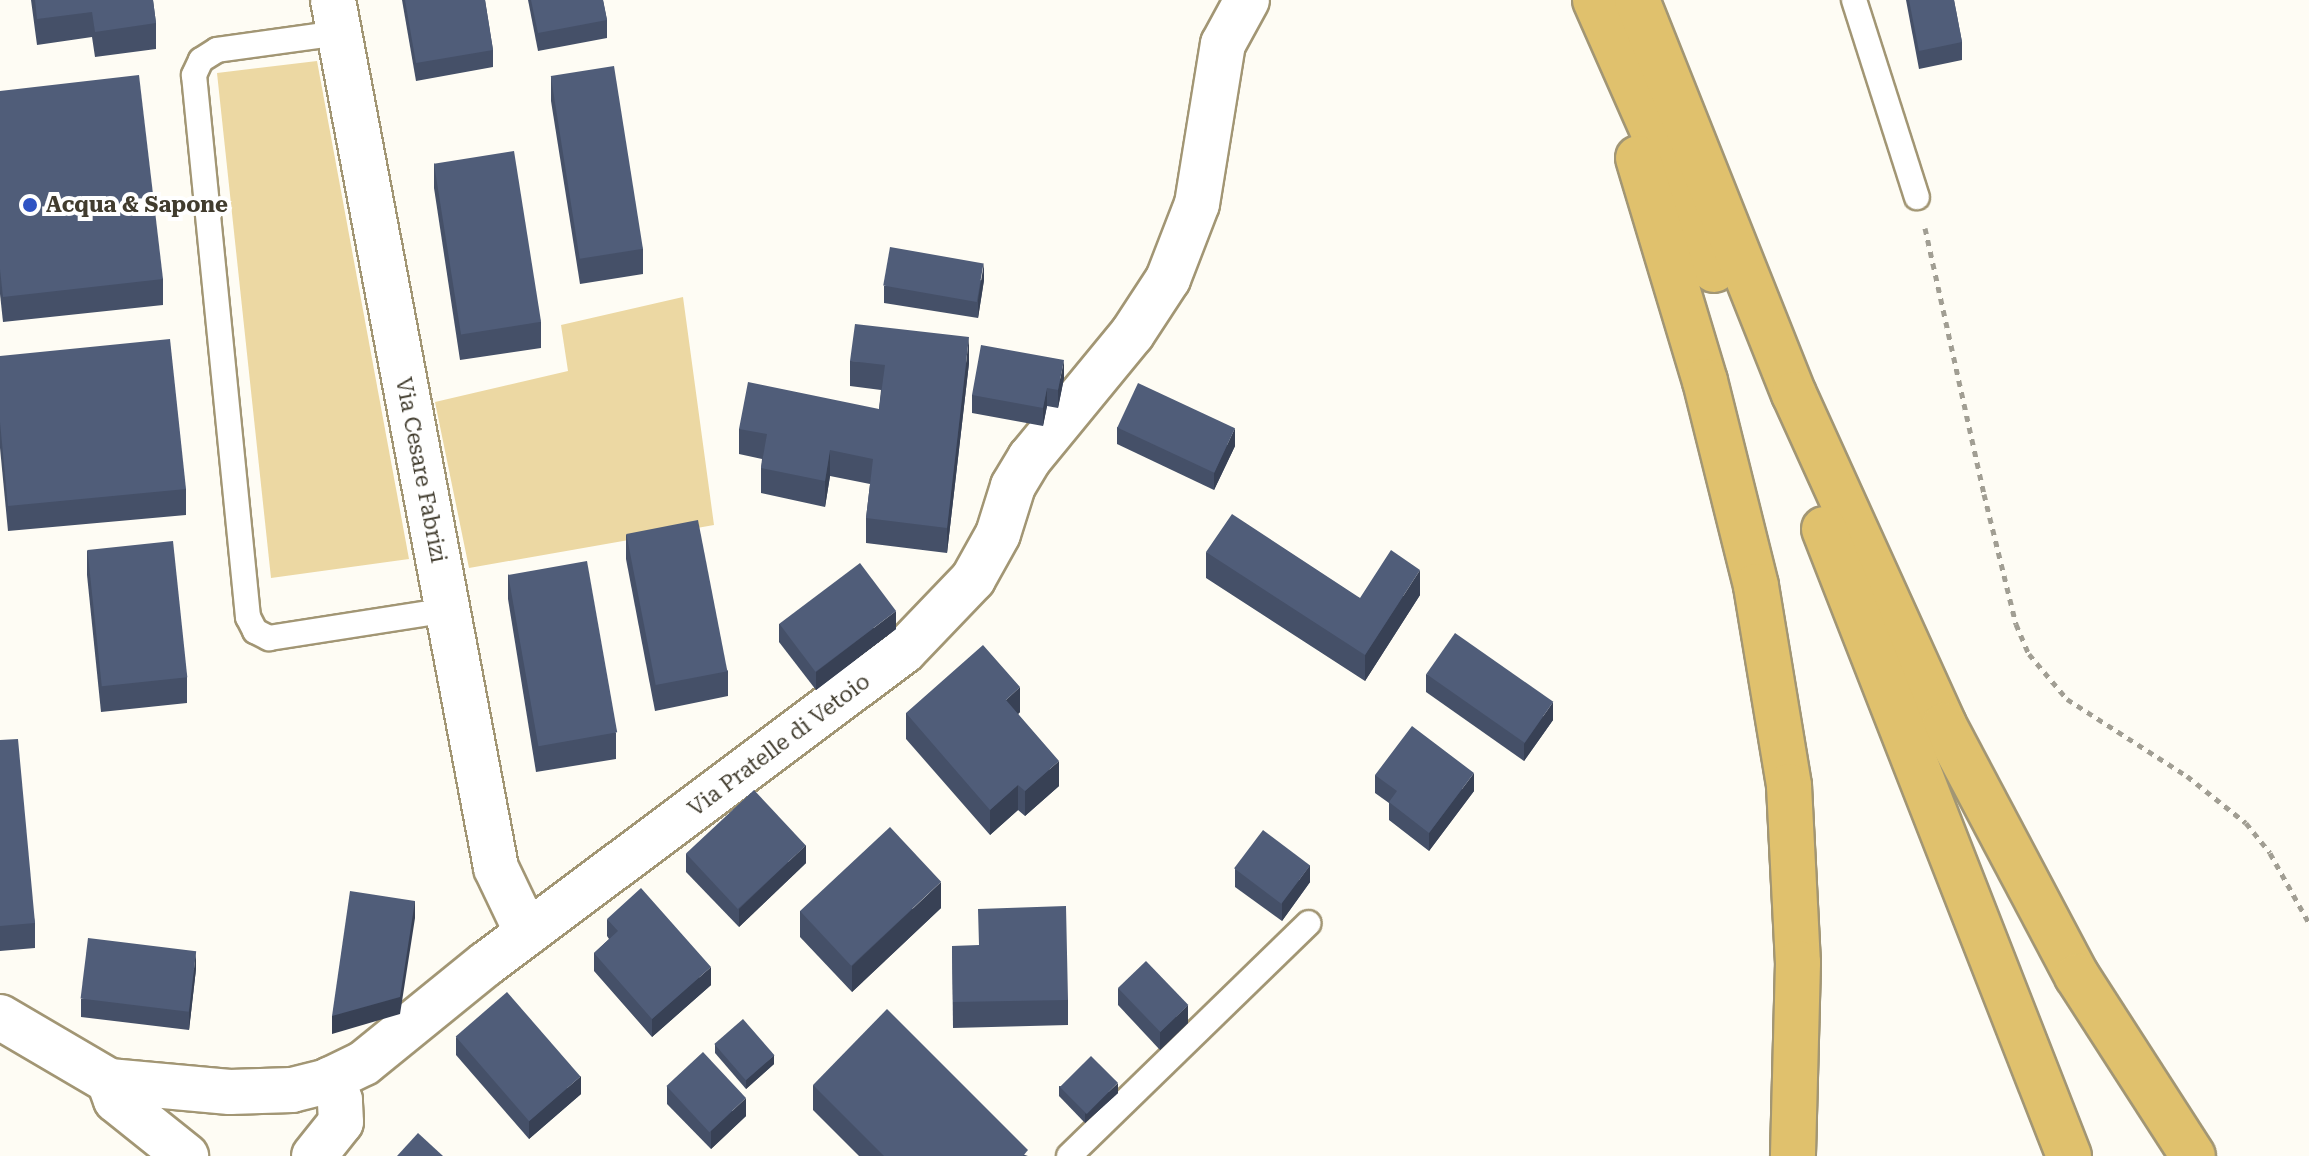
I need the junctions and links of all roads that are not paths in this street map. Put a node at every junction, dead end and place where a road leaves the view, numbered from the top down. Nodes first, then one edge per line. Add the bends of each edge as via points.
1 (1247, 0) edge
2 (1586, 0) edge
3 (1595, 0) edge
4 (1635, 0) edge
5 (1854, 0) edge
6 (336, 16) edge
7 (1917, 197) road end
8 (1783, 428) junction
9 (447, 610) junction
10 (1309, 923) dead end
11 (527, 933) junction
12 (0, 1017) edge
13 (330, 1079) junction
14 (109, 1081) junction
15 (186, 1156) edge
16 (314, 1156) edge
17 (1069, 1156) edge
18 (1793, 1156) edge
19 (2069, 1156) edge
20 (2193, 1156) edge

1 - 11 street, Via Pratelle di Vetoio via 1223,44 1187,239 1132,334 1030,458 973,579 904,651
2 - 18 highway via 1684,306 1756,586 1789,786 1799,978
3 - 8 highway
4 - 8 highway
4 - 20 highway via 1794,394 1944,725 2077,976
5 - 7 lane
6 - 9 street, Via Cesare Fabrizi
6 - 9 lane via 217,50 201,60 194,75 248,617 255,631 269,638
8 - 19 highway
9 - 11 street, Via Cesare Fabrizi via 496,868
10 - 17 lane
11 - 13 street, Via Pratelle di Vetoio via 364,1063
12 - 14 street, Via Pratelle di Vetoio
13 - 14 street, Via Pratelle di Vetoio via 292,1090 230,1092
13 - 16 street via 340,1100 341,1122
14 - 15 street via 116,1100

